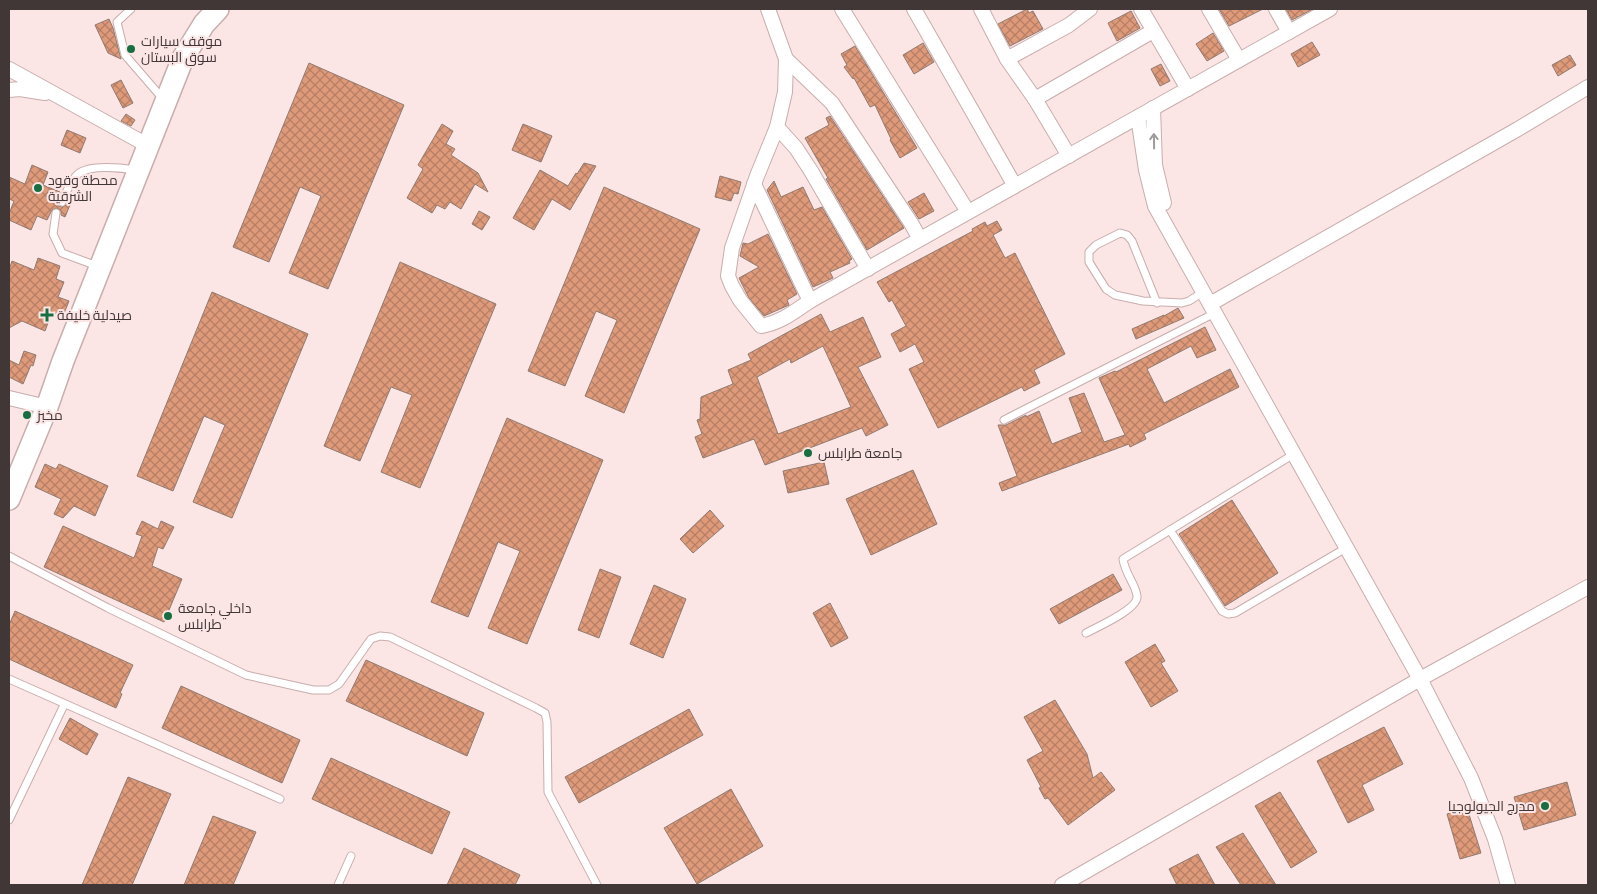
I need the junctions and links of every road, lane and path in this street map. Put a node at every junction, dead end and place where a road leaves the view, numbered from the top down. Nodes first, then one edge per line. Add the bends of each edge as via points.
1 (131, 9) edge
2 (218, 9) edge
3 (768, 9) edge
4 (842, 9) edge
5 (914, 9) edge
6 (981, 9) edge
7 (1090, 9) edge
8 (1141, 9) edge
9 (1210, 9) edge
10 (1276, 9) edge
11 (1330, 9) edge
12 (1153, 31) junction
13 (1289, 32) junction
14 (786, 59) junction
15 (1007, 59) junction
16 (1239, 60) junction
17 (9, 69) edge
18 (1588, 87) edge
19 (1188, 89) junction
20 (9, 90) edge
21 (53, 94) junction
22 (1035, 99) junction
23 (165, 101) junction
24 (1153, 108) junction
25 (1138, 117) junction
26 (777, 128) junction
27 (147, 145) junction
28 (1069, 156) junction
29 (138, 170) junction
30 (754, 184) junction
31 (1015, 186) junction
32 (62, 202) dead end
33 (968, 212) junction
34 (56, 213) dead end
35 (920, 239) junction
36 (1174, 240) junction
37 (100, 266) junction
38 (868, 269) junction
39 (810, 301) junction
40 (1157, 302) junction
41 (1210, 303) junction
42 (9, 398) edge
43 (47, 407) junction
44 (1004, 420) dead end
45 (1294, 454) junction
46 (9, 500) edge
47 (1170, 530) junction
48 (1346, 548) junction
49 (9, 556) edge
50 (1588, 587) edge
51 (1086, 634) dead end
52 (9, 679) edge
53 (1420, 679) junction
54 (64, 704) junction
55 (280, 799) dead end
56 (9, 820) edge
57 (351, 856) dead end
58 (338, 885) edge
59 (598, 885) edge
60 (1062, 885) edge
61 (1508, 885) edge

1 - 23 lane via 117,22 125,55
2 - 23 main road via 204,24 183,58
3 - 14 street
4 - 33 street
5 - 31 street
6 - 15 street
7 - 15 street
8 - 12 street
9 - 16 street
10 - 13 street
11 - 13 street
12 - 19 street
12 - 22 street
13 - 16 street
14 - 26 street via 785,92
14 - 35 street via 832,103
15 - 22 street
16 - 19 street
17 - 21 street
18 - 41 street
19 - 24 street
20 - 21 street
21 - 27 street
22 - 28 street
23 - 27 main road
24 - 25 street
36 -> 24 street via 1155,166
25 - 28 street
25 - 36 street via 1155,206
26 - 30 street
26 - 38 street via 812,171
27 - 29 main road
28 - 31 street
29 - 32 lane via 92,168 77,174
29 - 37 main road
30 - 39 street
30 - 39 street via 732,248 728,276 732,286 761,326 789,316
31 - 33 street
33 - 35 street
34 - 37 lane via 53,234 62,253
35 - 38 street
36 - 41 street
37 - 43 main road
38 - 39 street
40 - 40 lane via 1115,295 1106,289 1089,262 1089,252 1120,233 1127,235
40 - 41 lane
41 - 44 lane
41 - 45 street
42 - 43 street
43 - 46 main road
45 - 47 lane
45 - 48 street
47 - 48 lane via 1222,611 1228,614 1235,613
47 - 51 lane via 1123,560 1137,596 1135,604
48 - 53 street
49 - 59 lane via 246,675 313,690 329,690 339,684 371,639 390,637 545,713 548,792
50 - 53 street
52 - 54 lane
53 - 60 street
53 - 61 street via 1475,785
54 - 55 lane
54 - 56 lane
57 - 58 lane

